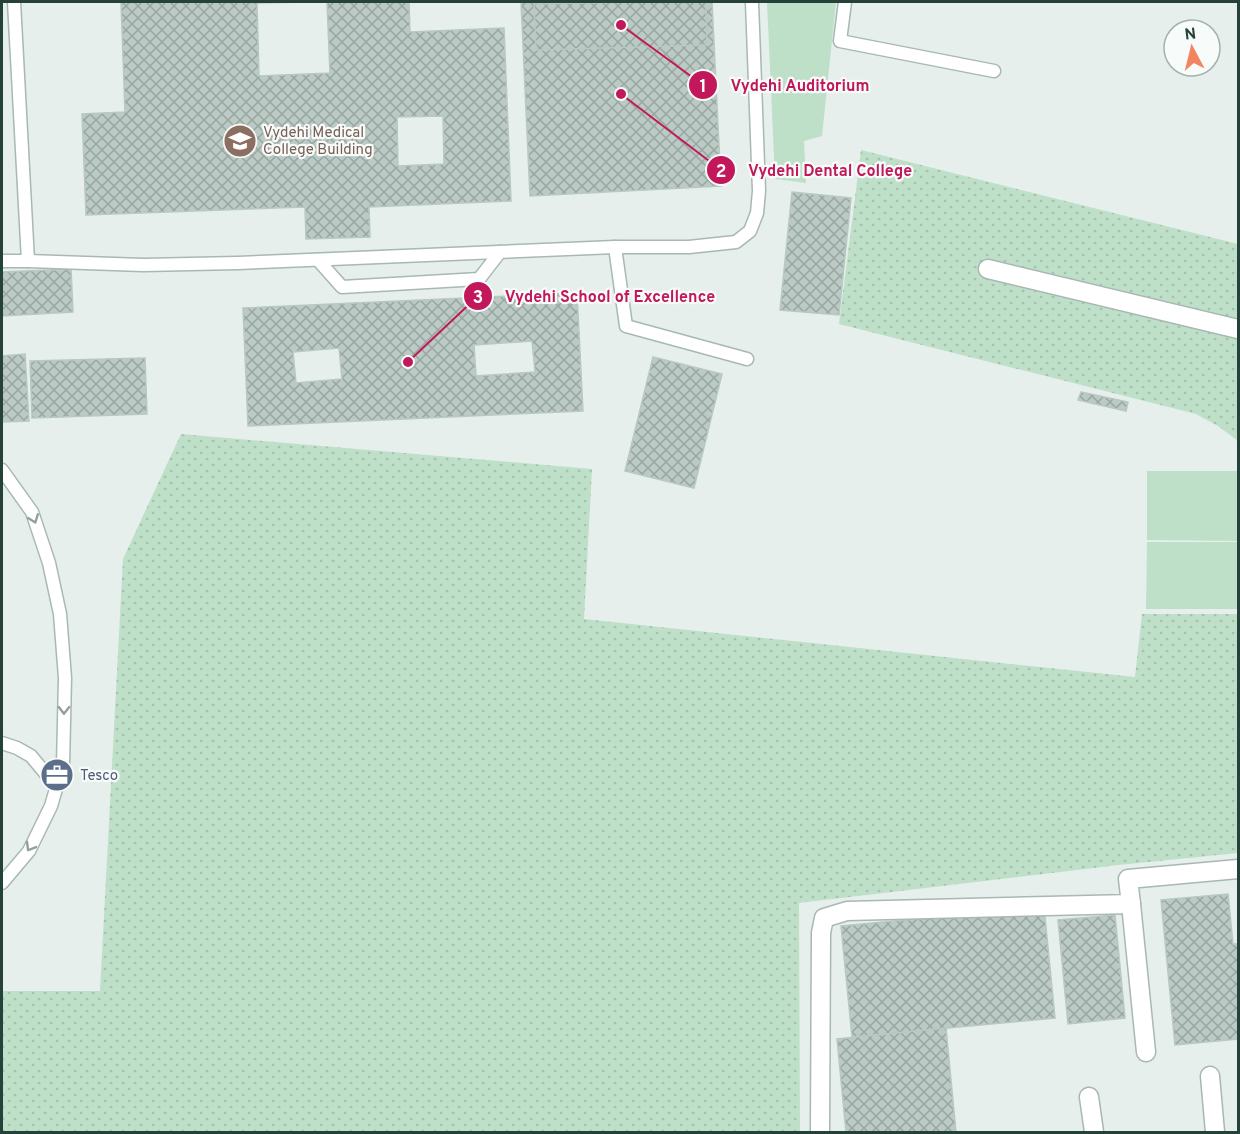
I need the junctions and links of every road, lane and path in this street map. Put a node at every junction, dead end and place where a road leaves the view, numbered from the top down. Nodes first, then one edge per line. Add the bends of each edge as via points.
1 (14, 2) edge
2 (752, 2) edge
3 (845, 2) edge
4 (994, 71) dead end
5 (615, 248) junction
6 (500, 252) junction
7 (318, 260) junction
8 (2, 261) edge
9 (28, 261) junction
10 (988, 269) dead end
11 (1239, 329) edge
12 (747, 359) dead end
13 (2, 470) edge
14 (2, 743) edge
15 (56, 786) junction
16 (1239, 869) edge
17 (2, 883) edge
18 (1131, 903) junction
19 (1146, 1052) dead end
20 (1210, 1076) dead end
21 (1089, 1097) dead end
22 (820, 1132) edge
23 (1094, 1132) edge
24 (1215, 1132) edge

1 - 9 lane
2 - 5 lane via 759,191 750,231 736,242
3 - 4 lane via 840,41
5 - 6 lane
5 - 12 lane via 626,326
6 - 7 lane
6 - 7 lane via 479,279 342,287
7 - 9 lane via 143,265
8 - 9 lane
10 - 11 street
13 -> 15 lane via 32,512 60,614 65,678 63,765
14 - 15 lane via 31,756
15 -> 17 lane via 51,806 29,851
16 - 18 street via 1128,879
18 - 19 street
18 - 22 street via 848,911 824,918
20 - 24 street
21 - 23 street

